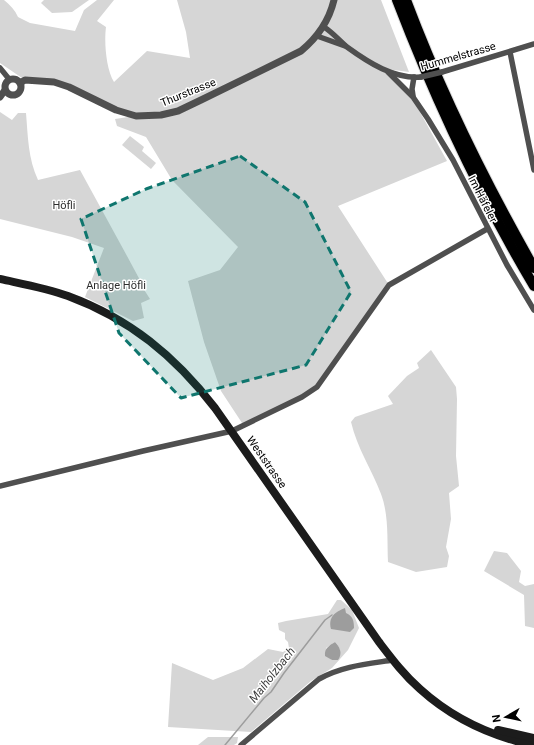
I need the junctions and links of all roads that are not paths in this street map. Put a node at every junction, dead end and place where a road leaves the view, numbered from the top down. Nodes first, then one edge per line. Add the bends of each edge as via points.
1 (334, 0) edge
2 (396, 0) edge
3 (406, 0) edge
4 (324, 26) junction
5 (317, 36) junction
6 (534, 44) edge
7 (347, 46) junction
8 (510, 52) junction
9 (0, 68) edge
10 (388, 72) junction
11 (412, 77) junction
12 (9, 79) junction
13 (20, 83) junction
14 (5, 90) junction
15 (409, 92) junction
16 (0, 97) edge
17 (413, 97) junction
18 (534, 170) edge
19 (487, 228) junction
20 (534, 268) edge
21 (0, 279) edge
22 (534, 286) edge
23 (534, 310) edge
24 (232, 431) junction
25 (0, 486) edge
26 (393, 660) junction
27 (467, 721) junction
28 (534, 738) edge
29 (241, 745) edge
30 (532, 745) edge

1 - 4 street, Thurstrasse
2 - 22 highway via 459,145
3 - 20 highway via 461,129
4 - 5 street, Thurstrasse
4 - 7 street, Hummelstrasse
5 - 7 street, Hummelstrasse
5 - 13 street, Thurstrasse via 301,51 287,59 190,106 161,115 136,116 116,110 54,82 25,80
6 - 8 street, Hummelstrasse
7 - 10 street, Hummelstrasse
8 - 11 street, Hummelstrasse, bridge via 442,72
8 - 18 street
9 - 12 street
10 - 11 street, Hummelstrasse
10 - 15 street, Im Häfeler
11 - 15 street via 408,86
11 - 17 street
12 - 13 street, Thurstrasse via 16,79
12 - 14 street
13 - 14 street via 17,94 10,94
14 - 16 street
15 - 17 street, Im Häfeler
17 - 19 street, Im Häfeler via 453,160
19 - 23 street, Im Häfeler
19 - 24 street via 389,285 317,387
21 - 24 main road, Weststrasse via 67,296 131,327 182,368
24 - 25 street
24 - 26 main road, Weststrasse
26 - 27 main road, Weststrasse via 429,697
26 - 29 street via 330,672
27 - 28 main road, Weststrasse via 506,733
27 - 30 main road, Weststrasse via 503,738

